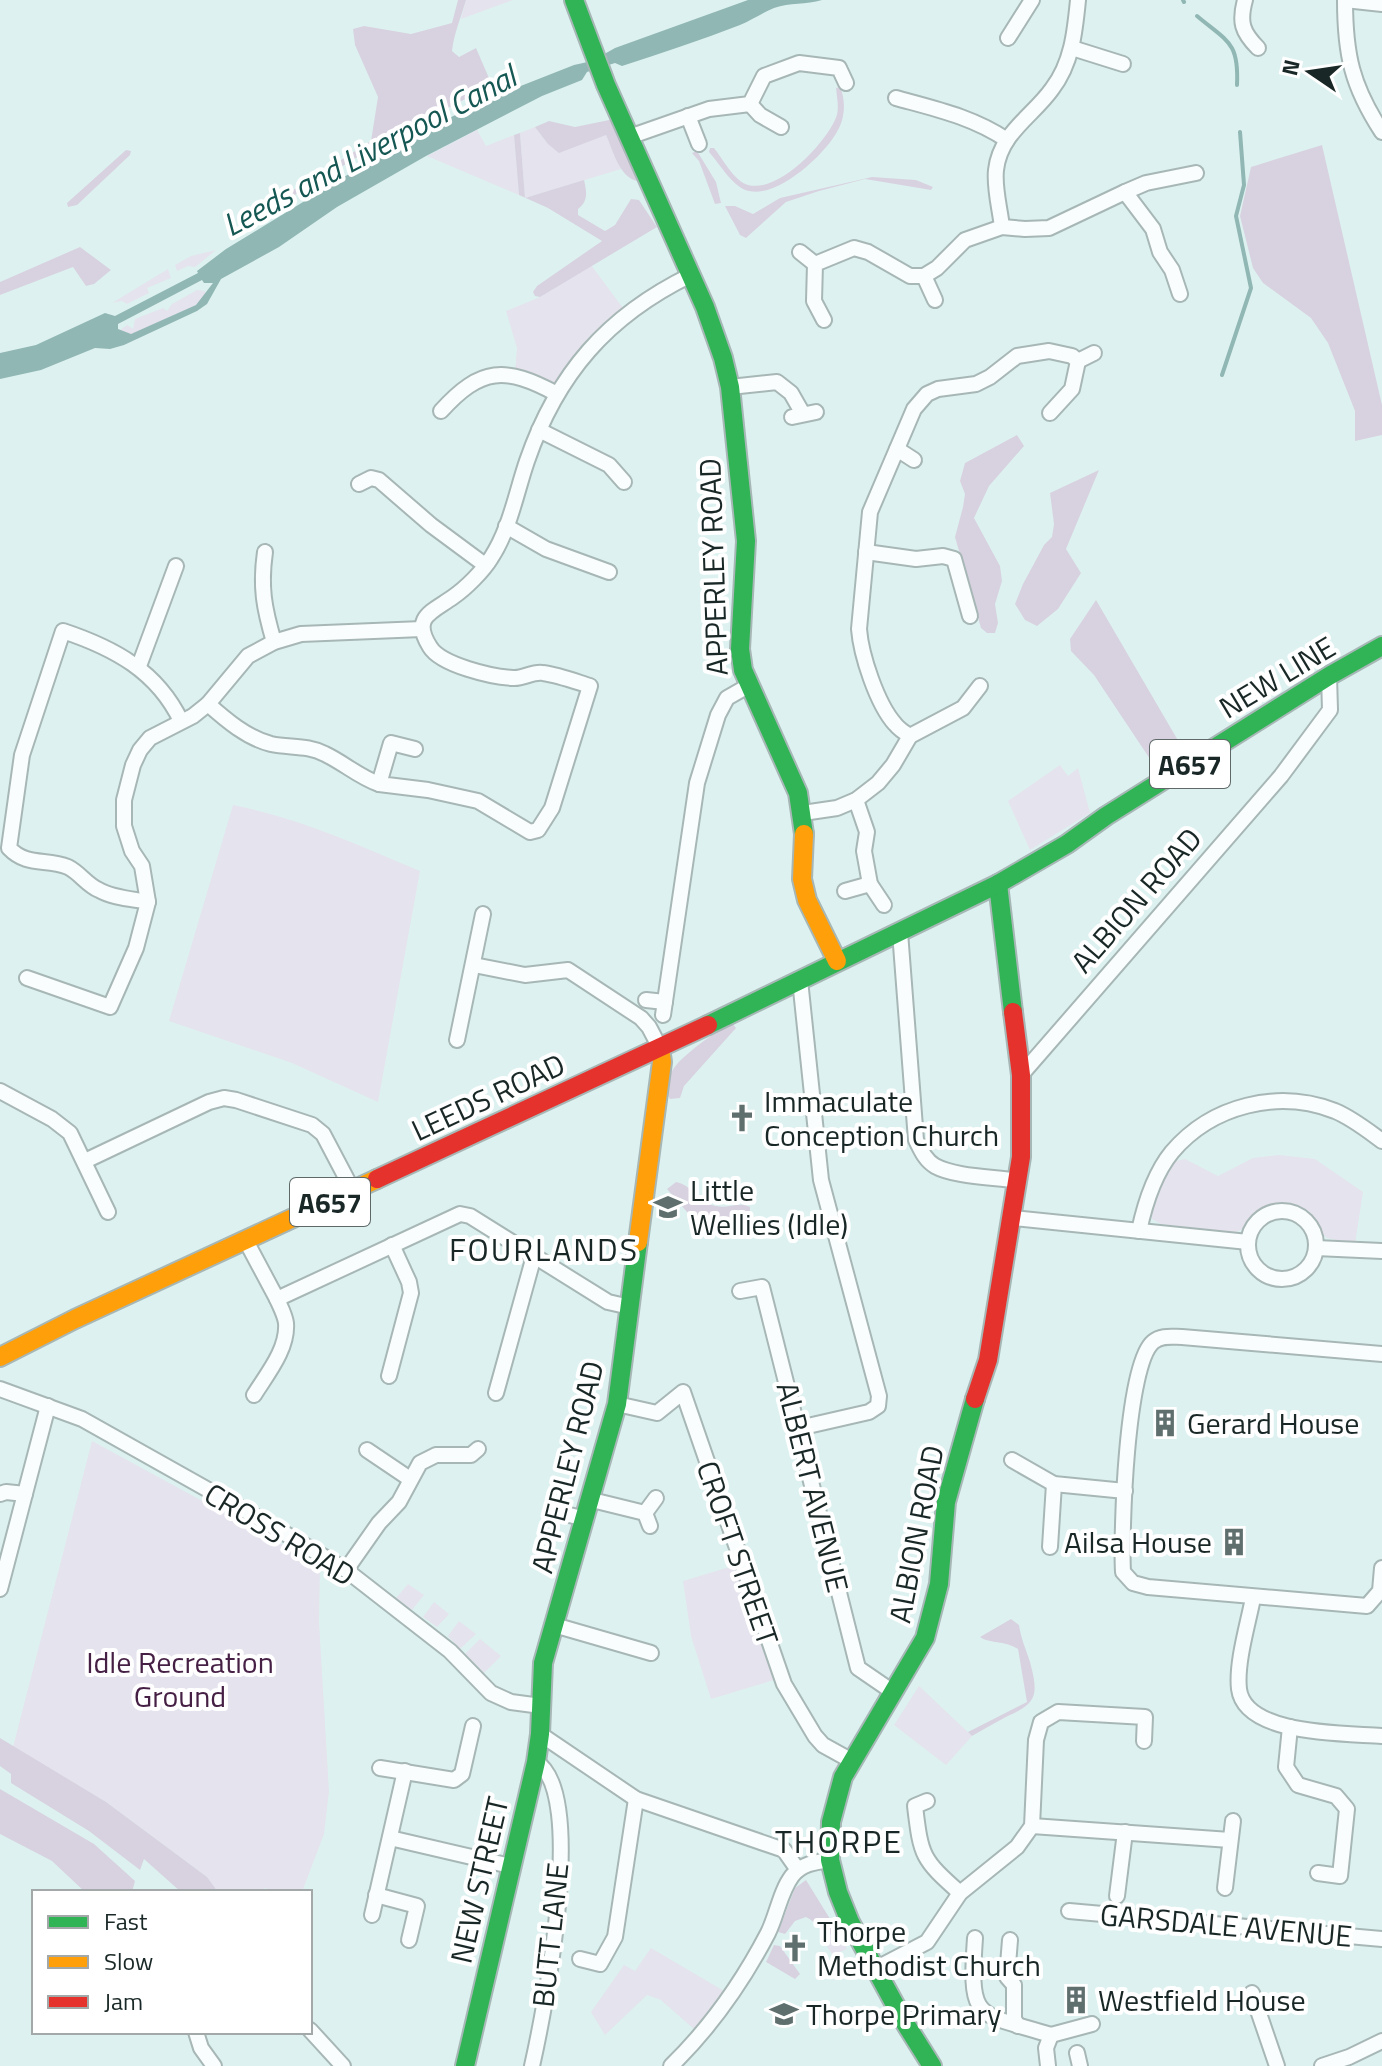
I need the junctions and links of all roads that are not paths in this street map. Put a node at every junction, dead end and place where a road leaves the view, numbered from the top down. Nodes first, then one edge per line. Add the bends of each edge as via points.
1 (574, 0) edge
2 (1032, 0) edge
3 (1078, 0) edge
4 (1245, 0) edge
5 (1345, 0) edge
6 (1382, 4) edge
7 (1008, 38) dead end
8 (1072, 48) junction
9 (1258, 48) dead end
10 (1123, 64) dead end
11 (846, 83) dead end
12 (896, 98) dead end
13 (750, 104) junction
14 (688, 116) junction
15 (781, 127) dead end
16 (1382, 132) edge
17 (629, 137) junction
18 (1007, 140) junction
19 (699, 144) dead end
20 (1196, 173) dead end
21 (1125, 192) junction
22 (1002, 227) junction
23 (800, 252) dead end
24 (815, 264) junction
25 (691, 275) junction
26 (924, 276) junction
27 (1180, 294) dead end
28 (935, 300) dead end
29 (824, 320) dead end
30 (1094, 353) dead end
31 (1078, 361) junction
32 (730, 387) junction
33 (557, 394) junction
34 (441, 411) dead end
35 (1050, 413) dead end
36 (804, 414) dead end
37 (539, 430) junction
38 (897, 449) junction
39 (914, 460) dead end
40 (624, 482) dead end
41 (359, 484) dead end
42 (506, 526) junction
43 (265, 552) dead end
44 (866, 552) junction
45 (485, 565) junction
46 (176, 566) dead end
47 (609, 572) dead end
48 (970, 616) dead end
49 (422, 629) junction
50 (274, 642) junction
51 (1379, 645) edge
52 (139, 666) junction
53 (1329, 676) junction
54 (748, 686) junction
55 (980, 686) dead end
56 (208, 704) junction
57 (181, 721) junction
58 (910, 736) junction
59 (415, 749) dead end
60 (379, 784) junction
61 (856, 800) junction
62 (803, 813) junction
63 (870, 884) junction
64 (998, 884) junction
65 (845, 891) dead end
66 (148, 902) junction
67 (884, 905) dead end
68 (483, 914) dead end
69 (900, 932) junction
70 (837, 961) junction
71 (474, 965) junction
72 (27, 978) dead end
73 (800, 980) junction
74 (646, 1000) dead end
75 (457, 1040) dead end
76 (660, 1048) junction
77 (1021, 1075) junction
78 (0, 1091) edge
79 (1382, 1141) edge
80 (85, 1161) junction
81 (1018, 1181) junction
82 (353, 1191) junction
83 (108, 1212) dead end
84 (1013, 1218) junction
85 (1139, 1231) junction
86 (246, 1241) junction
87 (1248, 1242) junction
88 (392, 1245) junction
89 (1316, 1248) junction
90 (1382, 1251) edge
91 (534, 1256) junction
92 (740, 1291) dead end
93 (277, 1299) junction
94 (630, 1307) junction
95 (1382, 1354) edge
96 (0, 1357) edge
97 (389, 1376) dead end
98 (0, 1389) edge
99 (496, 1393) dead end
100 (254, 1395) dead end
101 (617, 1404) junction
102 (48, 1406) junction
103 (799, 1428) junction
104 (478, 1449) dead end
105 (367, 1450) dead end
106 (1012, 1460) dead end
107 (410, 1479) junction
108 (1054, 1484) junction
109 (1125, 1491) junction
110 (0, 1494) edge
111 (25, 1494) junction
112 (656, 1498) dead end
113 (592, 1500) junction
114 (561, 1513) dead end
115 (586, 1519) junction
116 (1050, 1547) dead end
117 (1382, 1568) edge
118 (346, 1570) junction
119 (0, 1589) edge
120 (1253, 1598) junction
121 (554, 1625) junction
122 (651, 1653) dead end
123 (893, 1692) junction
124 (541, 1706) junction
125 (473, 1726) dead end
126 (1290, 1727) junction
127 (540, 1734) junction
128 (1382, 1736) edge
129 (1144, 1741) dead end
130 (852, 1761) junction
131 (536, 1762) junction
132 (380, 1768) dead end
133 (405, 1771) junction
134 (636, 1799) junction
135 (916, 1802) dead end
136 (1233, 1821) dead end
137 (1032, 1826) junction
138 (1125, 1832) junction
139 (390, 1838) junction
140 (1230, 1840) junction
141 (830, 1860) junction
142 (510, 1866) junction
143 (798, 1870) junction
144 (1318, 1873) dead end
145 (1225, 1888) dead end
146 (960, 1893) junction
147 (376, 1895) junction
148 (1117, 1896) dead end
149 (1069, 1911) dead end
150 (372, 1915) dead end
151 (975, 1938) dead end
152 (1382, 1939) edge
153 (409, 1940) dead end
154 (1010, 1940) dead end
155 (580, 1959) dead end
156 (877, 1968) junction
157 (1252, 1993) dead end
158 (1092, 2024) dead end
159 (1018, 2026) junction
160 (312, 2032) edge
161 (197, 2034) edge
162 (1051, 2035) junction
163 (1382, 2041) edge
164 (214, 2066) edge
165 (343, 2066) edge
166 (465, 2066) edge
167 (532, 2066) edge
168 (671, 2066) edge
169 (932, 2066) edge
170 (1048, 2066) edge
171 (1277, 2066) edge
172 (1322, 2066) edge

1 - 17 street, APPERLEY ROAD
2 - 7 street
3 - 8 street
4 - 9 street via 1241,24
5 - 6 street
5 - 16 street via 1355,80
8 - 10 street
8 - 18 street via 1052,90
11 - 13 street via 839,68 799,63 764,76
12 - 18 street via 954,113
13 - 14 street
13 - 15 street
14 - 17 street
14 - 19 street
17 - 25 street, APPERLEY ROAD
18 - 22 street via 996,170
20 - 21 street
21 - 22 street via 1049,228
21 - 27 street via 1153,229
22 - 26 street via 965,240
23 - 24 street
24 - 26 street via 854,248 910,276
24 - 29 street via 807,302
25 - 32 street, APPERLEY ROAD
25 - 33 street via 620,318 594,342
26 - 28 street
30 - 31 street
31 - 35 street via 1072,389
31 - 38 street via 1062,353 1036,351 1017,356 976,384 927,394 914,409
32 - 36 street via 777,382
32 - 54 street, APPERLEY ROAD via 746,541 740,649
33 - 34 street via 512,374 488,377 469,383
33 - 37 street
37 - 40 street via 609,465
37 - 42 street
38 - 39 street
38 - 44 street via 870,512
41 - 45 street via 379,480
42 - 45 street
42 - 47 street via 546,549
43 - 50 street via 263,605
44 - 48 street via 954,559
44 - 58 street via 860,645 894,724
45 - 49 street via 455,596 430,611
46 - 52 street
49 - 50 street via 327,631
49 - 60 street via 432,651 482,673 516,679 539,672 590,686 552,808 538,830 530,832 478,801
50 - 56 street via 248,656
51 - 53 street, NEW LINE / A657
52 - 57 street
52 - 66 street via 110,648 63,631 22,755 9,848 19,858 71,868 105,893
53 - 64 street, NEW LINE / A657
53 - 77 street, ALBION ROAD via 1330,710 1281,776
54 - 62 street via 784,757
54 - 74 street, APPERLEY ROAD via 722,707 697,783 664,1009
55 - 58 street via 963,708
56 - 57 street
56 - 60 street via 268,744 326,754
57 - 66 street via 150,738 140,750 124,800 124,826 143,871
58 - 61 street via 878,783
59 - 60 street via 391,743
61 - 62 street
61 - 63 street via 867,832 864,851
62 - 70 street via 802,879
63 - 65 street
63 - 67 street
64 - 69 street, LEEDS ROAD / A657
64 - 77 street, ALBION ROAD
66 - 72 street via 136,948 110,1007
68 - 71 street
69 - 70 street, LEEDS ROAD / A657
69 - 81 street via 916,1140 923,1156 947,1170
70 - 73 street, LEEDS ROAD / A657
71 - 75 street
71 - 76 street via 525,975 568,970 641,1018
73 - 76 street, LEEDS ROAD / A657
73 - 103 street via 821,1180 879,1396 878,1406 869,1412
76 - 82 street, LEEDS ROAD / A657
76 - 94 street, APPERLEY ROAD
77 - 81 street, ALBION ROAD
78 - 80 street via 70,1133
79 - 85 street via 1360,1124 1306,1102 1252,1103 1227,1111 1200,1126 1172,1152 1145,1204
80 - 82 street via 224,1098 312,1125 323,1134
80 - 83 street
81 - 84 street, ALBION ROAD
82 - 86 street, LEEDS ROAD / A657
84 - 85 street
84 - 123 street, ALBION ROAD via 988,1360 946,1502 931,1620
85 - 87 street
86 - 93 street
86 - 96 street, LEEDS ROAD / A657
87 - 89 street via 1257,1268 1275,1278 1306,1269
87 - 89 street via 1251,1230 1268,1214 1291,1212 1310,1226
88 - 91 street via 460,1214
88 - 93 street
88 - 97 street via 411,1293
89 - 90 street
91 - 94 street via 608,1302
91 - 99 street
92 - 103 street, ALBERT AVENUE via 762,1287
93 - 100 street via 286,1321 285,1337
94 - 101 street, APPERLEY ROAD
95 - 109 street via 1161,1337 1145,1351 1140,1370
98 - 102 street, CROSS ROAD
101 - 113 street, APPERLEY ROAD
101 - 130 street, CROFT STREET via 657,1413 683,1392 784,1684 815,1736
102 - 111 street
102 - 118 street, CROSS ROAD via 82,1419
103 - 123 street, ALBERT AVENUE via 858,1668
104 - 107 street via 471,1455 436,1455 420,1463
105 - 107 street
106 - 108 street
107 - 118 street via 399,1502
108 - 109 street
108 - 116 street
109 - 120 street via 1126,1578 1148,1587
110 - 111 street
111 - 119 street
112 - 113 street via 647,1520
113 - 115 street, APPERLEY ROAD
114 - 115 street
115 - 121 street, APPERLEY ROAD
117 - 120 street via 1380,1591 1367,1606
118 - 124 street, CROSS ROAD via 450,1651 491,1693
120 - 126 street via 1241,1667 1243,1703 1255,1715
121 - 122 street
121 - 124 street, APPERLEY ROAD via 543,1663
123 - 130 street, ALBION ROAD
124 - 127 street, NEW STREET
125 - 133 street via 475,1744 454,1780
126 - 128 street
126 - 144 street via 1286,1767 1298,1785 1336,1796 1347,1809 1340,1876
127 - 131 street, NEW STREET
127 - 134 street
129 - 137 street via 1145,1717 1058,1712 1041,1722
130 - 141 street, ALBION ROAD via 831,1822
131 - 142 street, NEW STREET
131 - 167 street, BUTT LANE via 549,1773 557,1801 560,1866 557,1920
132 - 133 street
133 - 139 street
134 - 143 street via 784,1850
134 - 155 street via 615,1937 600,1964
135 - 146 street via 919,1844 926,1860
136 - 140 street
137 - 138 street
137 - 146 street via 1017,1847
138 - 140 street
138 - 148 street
139 - 142 street
139 - 147 street
140 - 145 street
141 - 143 street
141 - 156 street, ALBION ROAD via 850,1922
142 - 166 street, NEW STREET
143 - 168 street via 746,1976
146 - 156 street via 927,1942
147 - 150 street
147 - 153 street via 417,1906
149 - 152 street, GARSDALE AVENUE
151 - 159 street via 976,2000 984,2013
154 - 159 street via 1007,1977 1014,1985
156 - 169 street, ALBION ROAD
157 - 171 street
158 - 162 street
159 - 162 street
160 - 165 street
161 - 164 street
162 - 170 street
163 - 172 street

